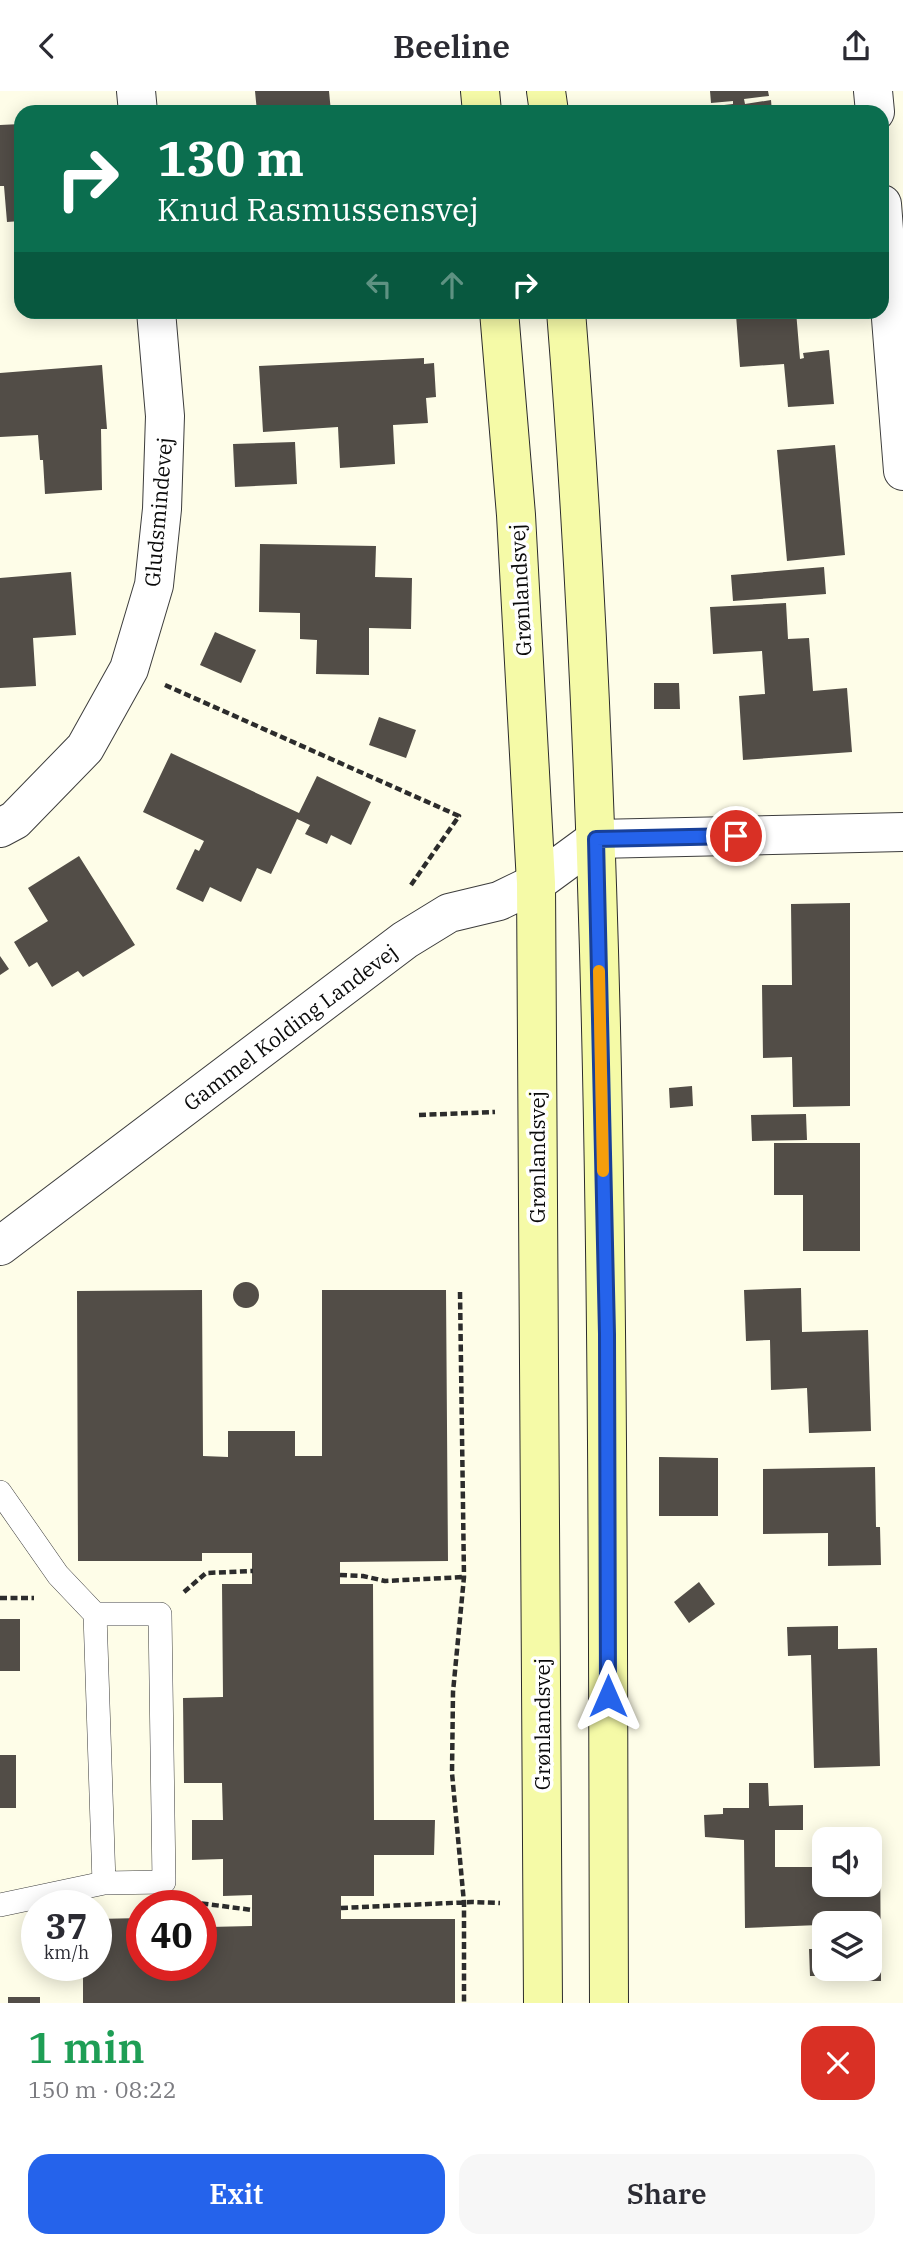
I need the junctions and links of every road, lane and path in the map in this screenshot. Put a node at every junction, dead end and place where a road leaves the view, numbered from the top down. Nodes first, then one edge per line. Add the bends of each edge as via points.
1 (889, 293) edge
2 (157, 319) edge
3 (500, 319) edge
4 (567, 319) edge
5 (903, 471) edge
6 (129, 669) junction
7 (0, 828) edge
8 (903, 832) edge
9 (596, 839) junction
10 (536, 883) junction
11 (405, 940) junction
12 (537, 1113) junction
13 (419, 1115) dead end
14 (0, 1246) edge
15 (460, 1292) dead end
16 (0, 1492) edge
17 (253, 1571) dead end
18 (340, 1575) dead end
19 (464, 1577) junction
20 (95, 1614) junction
21 (160, 1614) junction
22 (164, 1882) junction
23 (104, 1883) junction
24 (464, 1903) junction
25 (543, 1903) junction
26 (0, 1905) edge
27 (341, 1908) dead end
28 (252, 1910) dead end
29 (464, 2003) edge
30 (544, 2003) edge
31 (609, 2003) edge

1 - 5 street
2 - 6 street, Gludsmindevej via 166,416 162,509 154,585
3 - 10 street, Grønlandsvej via 516,515
4 - 9 street via 581,497
6 - 7 street, Gludsmindevej via 85,748 15,820
6 - 11 path via 459,816 406,893
8 - 9 street
9 - 10 street, Gammel Kolding Landevej
9 - 31 street via 607,1334
10 - 11 street, Gammel Kolding Landevej via 499,901 449,913
10 - 12 street, Grønlandsvej
11 - 14 street, Gammel Kolding Landevej
12 - 13 path
12 - 25 street, Grønlandsvej
15 - 19 path
16 - 20 lane via 58,1575
17 - 21 path via 206,1573
18 - 19 path via 385,1581
19 - 24 path via 453,1692 452,1773
20 - 21 lane
20 - 23 lane
21 - 22 lane
22 - 23 lane
22 - 28 path via 193,1904
23 - 26 lane
24 - 25 path
24 - 27 path
24 - 29 path
25 - 30 street, Grønlandsvej

